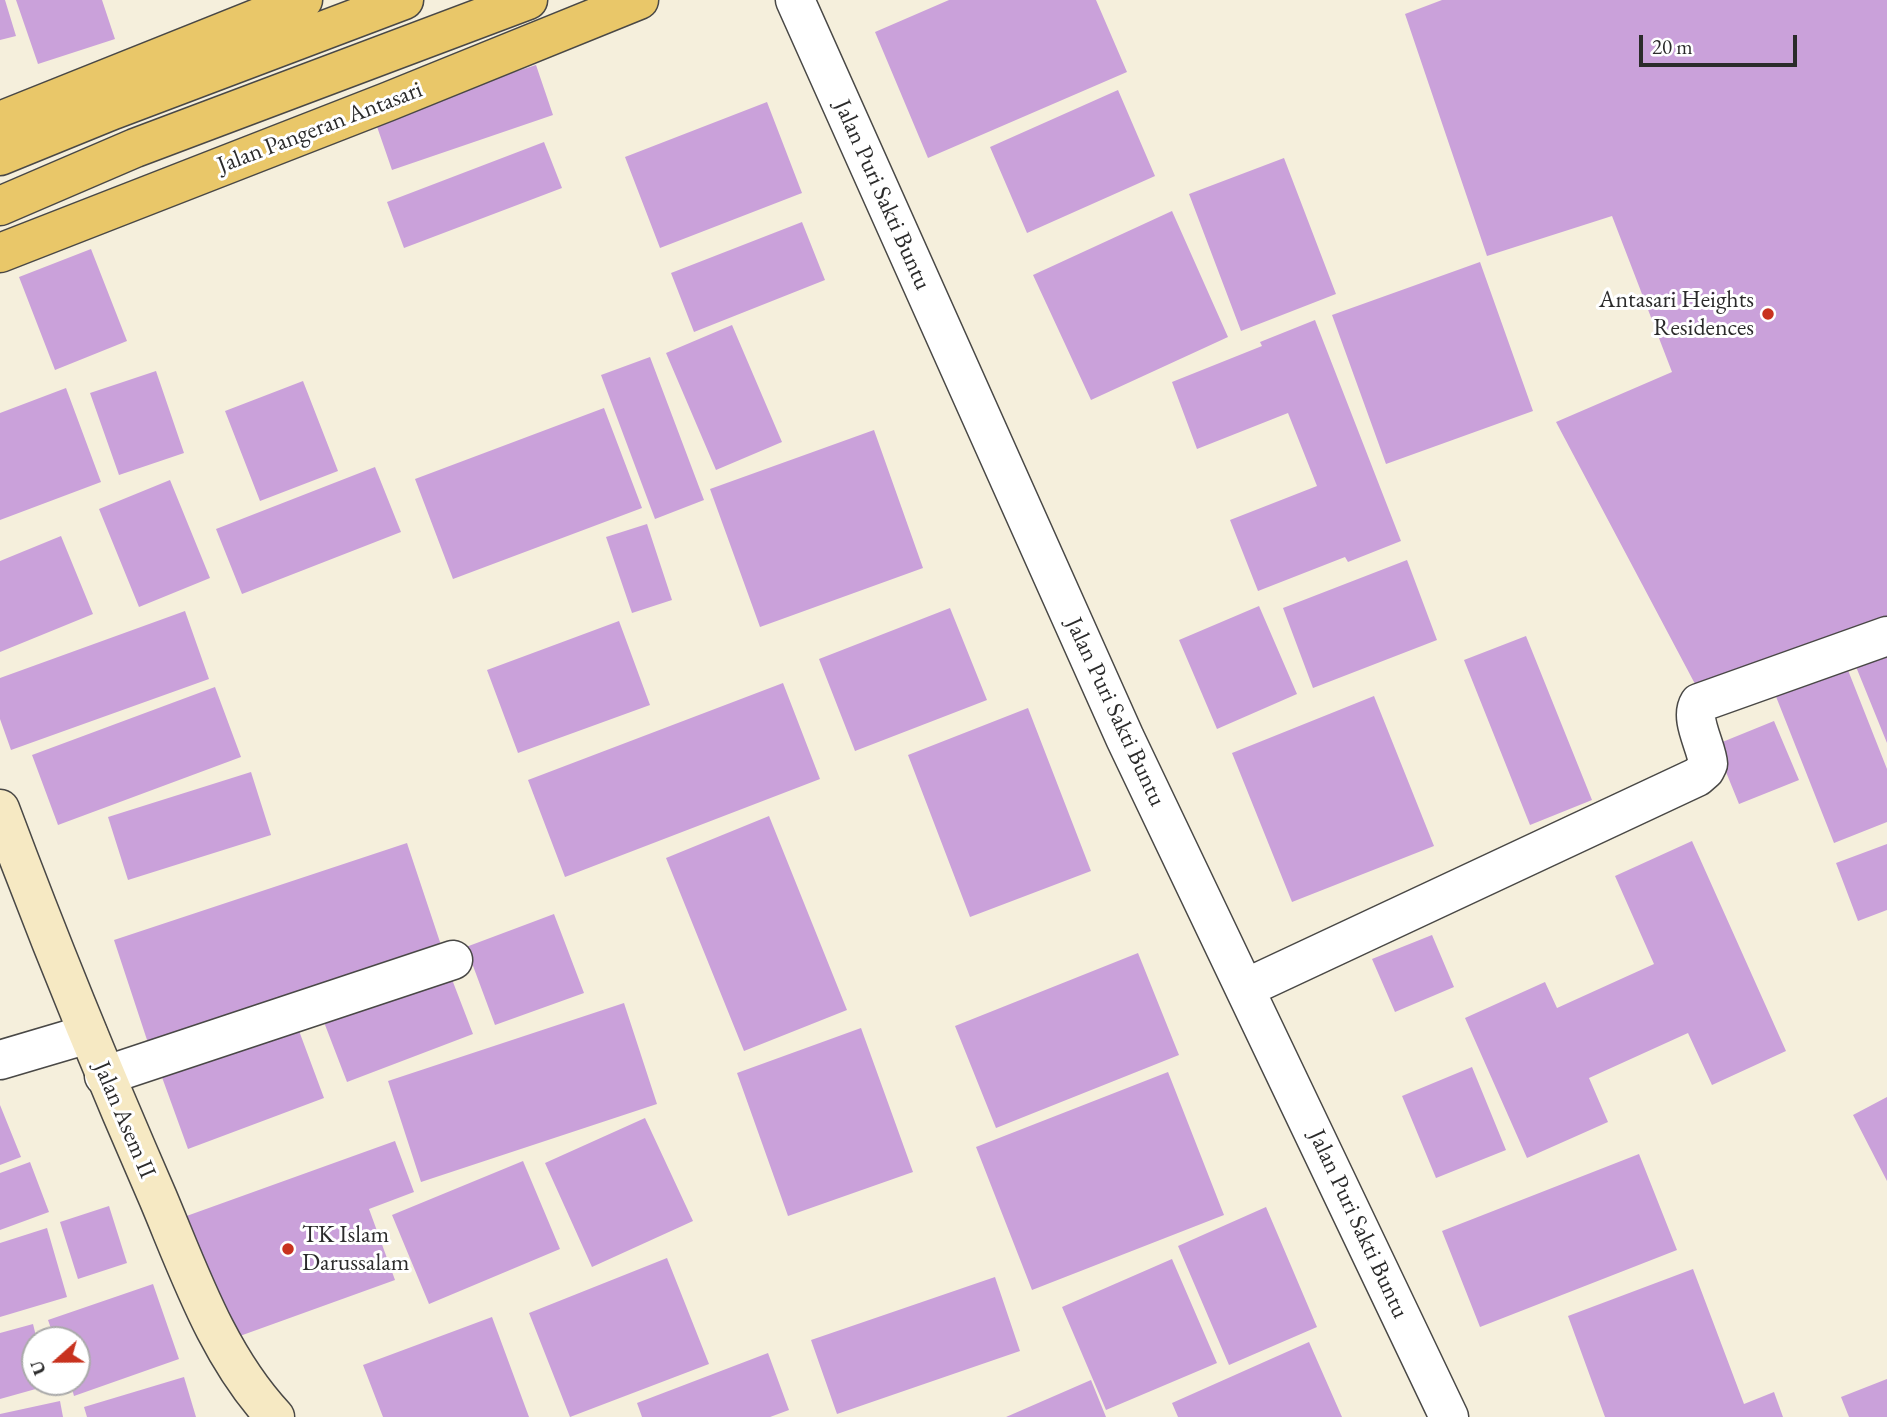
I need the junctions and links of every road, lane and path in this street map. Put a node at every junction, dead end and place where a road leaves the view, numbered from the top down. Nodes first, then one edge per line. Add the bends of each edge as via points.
1 (303, 0) edge
2 (404, 0) edge
3 (528, 0) edge
4 (639, 0) edge
5 (795, 0) edge
6 (0, 121) edge
7 (0, 156) edge
8 (0, 206) edge
9 (0, 253) edge
10 (1887, 636) edge
11 (0, 809) edge
12 (453, 960) dead end
13 (1246, 988) junction
14 (88, 1034) junction
15 (0, 1060) edge
16 (104, 1076) junction
17 (275, 1417) edge
18 (1449, 1417) edge

1 - 6 main road
2 - 7 main road
3 - 8 main road via 135,148
4 - 9 main road, Jalan Pangeran Antasari
5 - 13 street, Jalan Puri Sakti Buntu via 1125,738
10 - 13 street via 1699,704 1696,718 1708,764 1697,777
11 - 14 street, Jalan Asem II
12 - 16 street
13 - 18 street, Jalan Puri Sakti Buntu
14 - 15 street
14 - 16 street, Jalan Asem II
16 - 17 street, Jalan Asem II via 216,1334 257,1398

